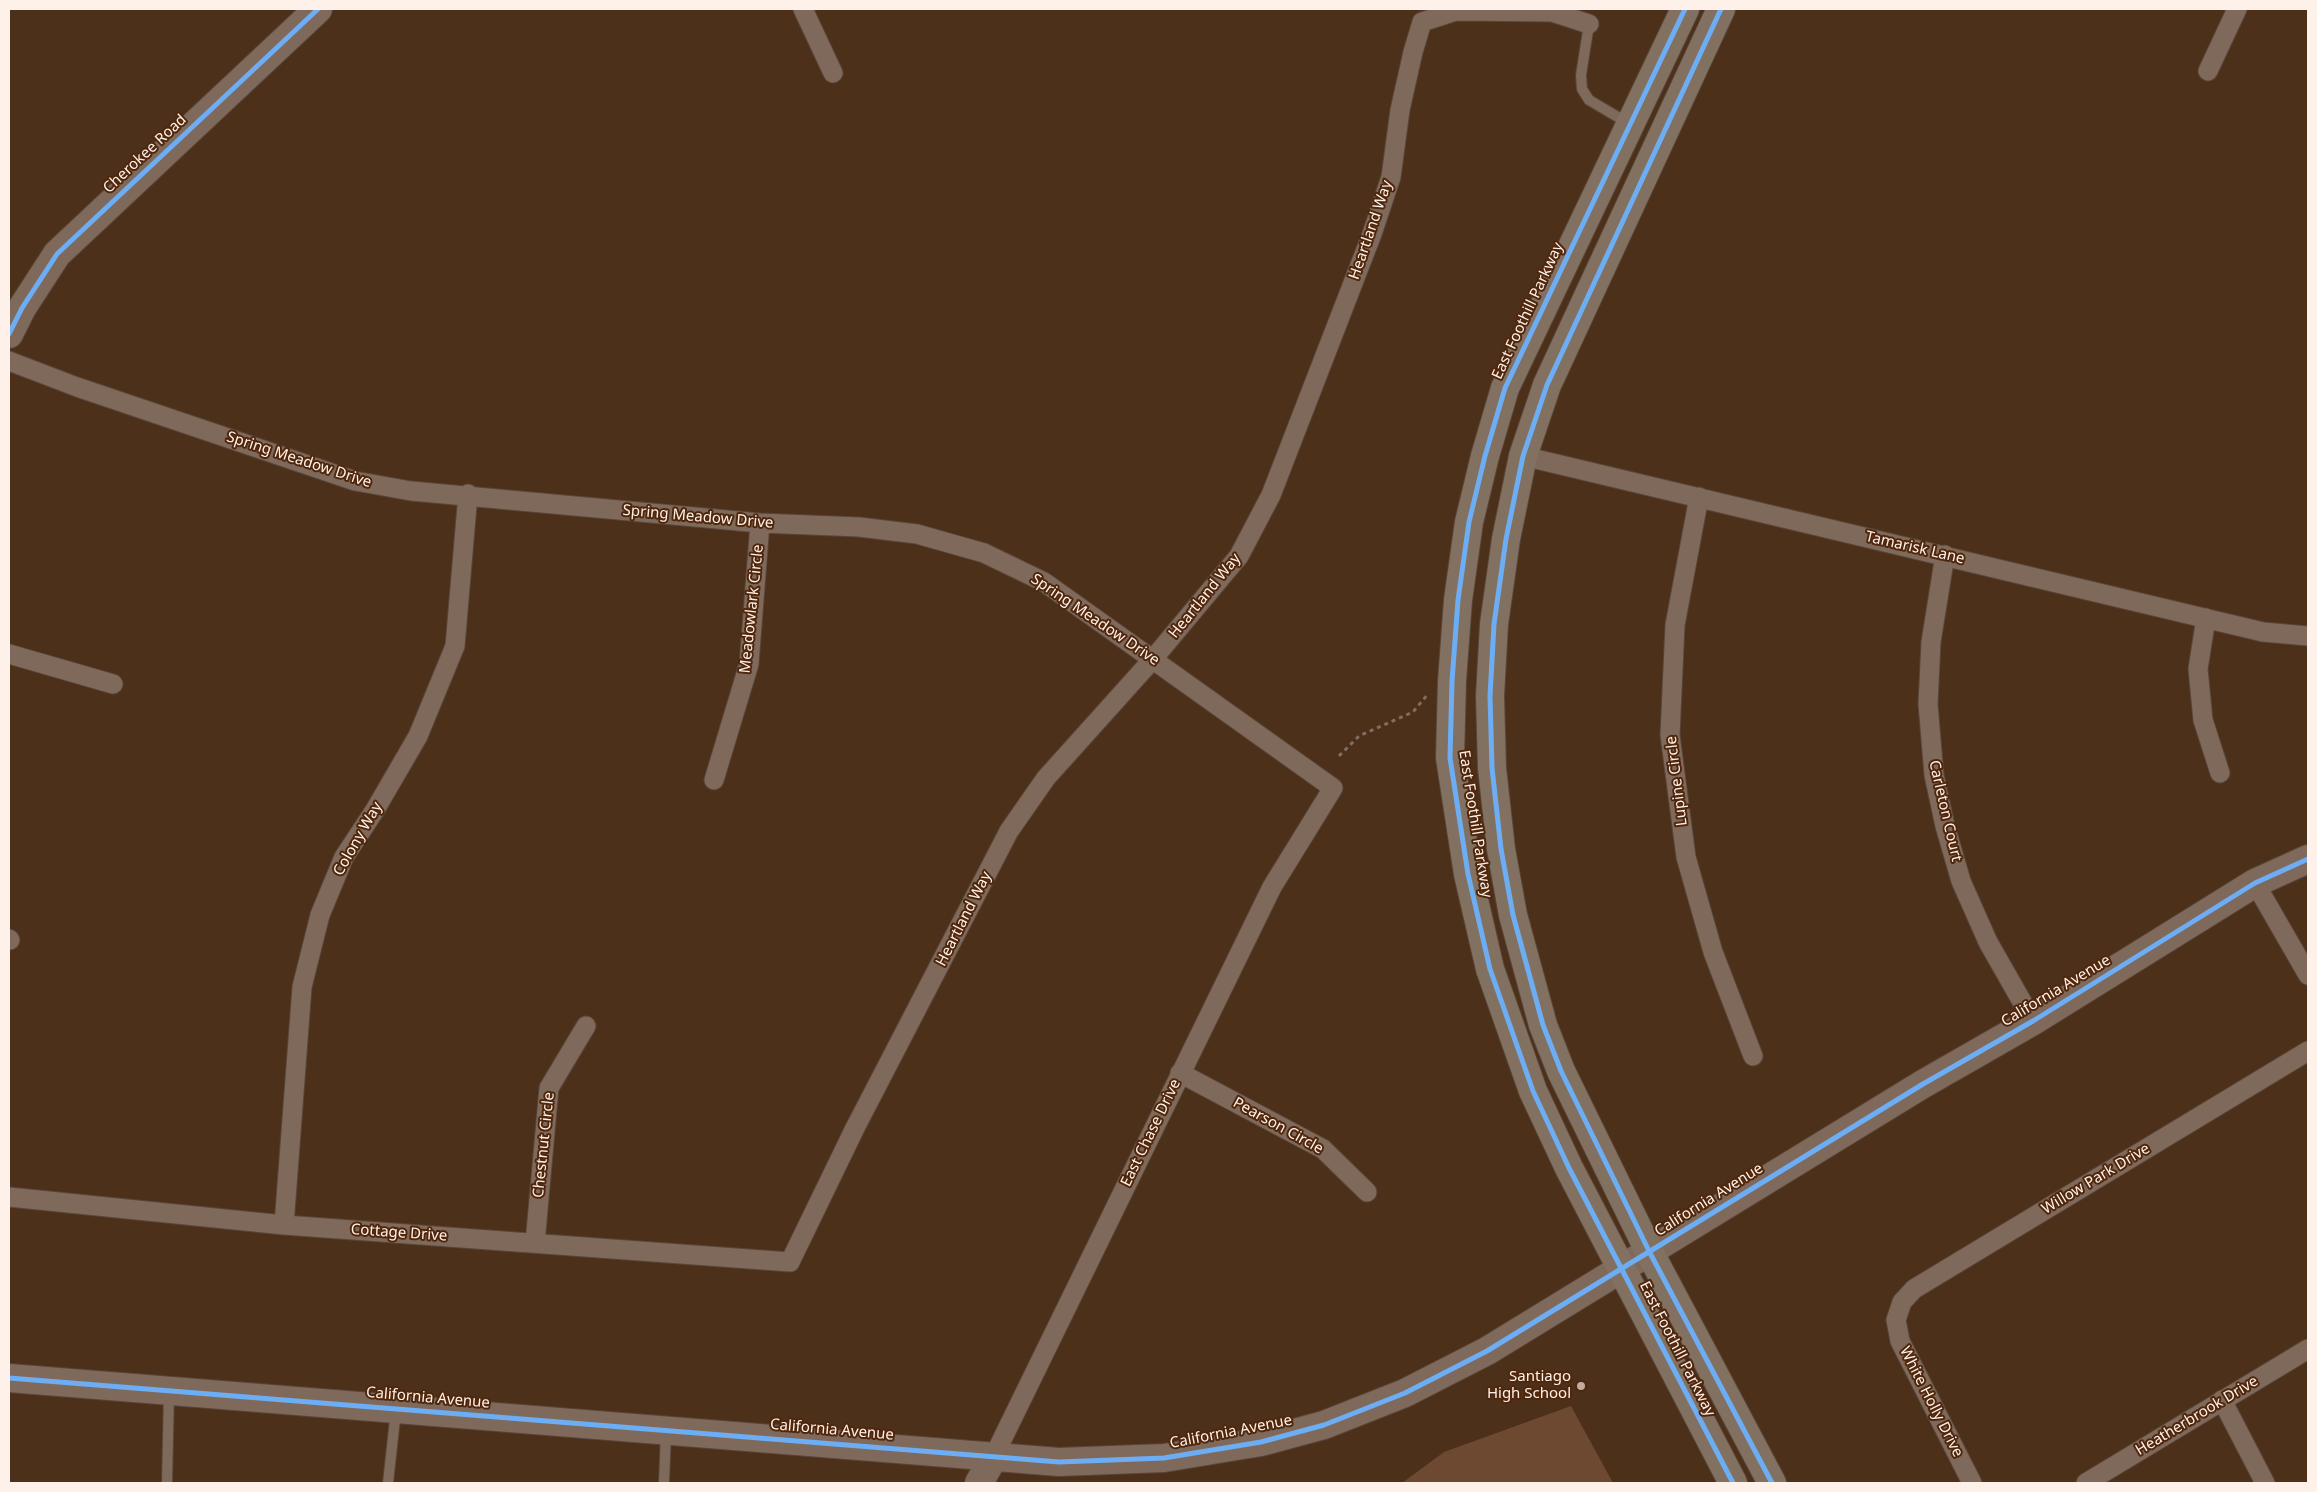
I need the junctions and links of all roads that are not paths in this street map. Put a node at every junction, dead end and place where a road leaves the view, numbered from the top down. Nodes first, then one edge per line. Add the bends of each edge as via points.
1 (318, 9) edge
2 (803, 9) edge
3 (1685, 9) edge
4 (1721, 9) edge
5 (2237, 9) edge
6 (1589, 24) joint
7 (2208, 71) dead end
8 (834, 72) dead end
9 (1630, 124) junction
10 (1566, 259) junction
11 (9, 334) edge
12 (9, 361) edge
13 (1523, 456) junction
14 (468, 494) junction
15 (1699, 497) junction
16 (760, 523) junction
17 (1945, 555) junction
18 (2206, 618) junction
19 (2308, 636) edge
20 (9, 654) edge
21 (1153, 659) junction
22 (113, 684) dead end
23 (2220, 773) dead end
24 (714, 780) dead end
25 (1333, 788) joint
26 (2308, 859) edge
27 (2255, 883) junction
28 (2308, 976) edge
29 (2033, 1021) junction
30 (586, 1026) dead end
31 (2308, 1051) edge
32 (1753, 1056) dead end
33 (1180, 1073) junction
34 (1367, 1192) dead end
35 (9, 1197) edge
36 (284, 1225) junction
37 (535, 1242) junction
38 (1650, 1252) junction
39 (790, 1262) joint
40 (1622, 1270) junction
41 (1896, 1320) joint
42 (2308, 1349) edge
43 (9, 1378) edge
44 (169, 1390) junction
45 (2222, 1400) junction
46 (396, 1408) junction
47 (666, 1430) junction
48 (992, 1458) junction
49 (167, 1483) edge
50 (388, 1483) edge
51 (664, 1483) edge
52 (979, 1483) edge
53 (1733, 1483) edge
54 (1772, 1483) edge
55 (1972, 1483) edge
56 (2086, 1483) edge
57 (2265, 1483) edge

1 - 11 main road, Cherokee Road via 57,254
2 - 8 street
3 - 9 main road, East Foothill Parkway
4 - 13 main road, East Foothill Parkway via 1547,385
5 - 7 street
6 - 9 lane via 1582,89 1589,100
6 - 21 street, Heartland Way via 1552,12 1456,11 1422,22 1412,52 1388,187 1271,495 1240,556
9 - 10 main road, East Foothill Parkway
10 - 13 main road via 1567,288 1522,399 1514,432 1513,444
10 - 40 main road, East Foothill Parkway via 1506,388 1469,522 1458,600 1450,758 1468,874 1490,969 1533,1091
12 - 14 street, Spring Meadow Drive via 355,481 410,491
13 - 15 street, Tamarisk Lane
13 - 38 main road, East Foothill Parkway via 1506,538 1493,633 1490,696 1492,768 1501,849 1513,915 1543,1026 1561,1070
14 - 16 street, Spring Meadow Drive
14 - 36 street, Colony Way via 455,646 418,736 376,810 344,857 320,915 302,987
15 - 17 street, Tamarisk Lane
15 - 32 street, Lupine Circle via 1675,625 1670,736 1686,857 1713,952
16 - 21 street, Spring Meadow Drive via 859,527 917,534 984,553 1044,582
16 - 24 street, Meadowlark Circle via 749,664
17 - 18 street, Tamarisk Lane
17 - 29 street, Carleton Court via 1931,642 1928,704 1934,775 1961,881 1988,942
18 - 19 street, Tamarisk Lane via 2264,632
18 - 23 street via 2198,669 2203,720
20 - 22 street
21 - 25 street, Spring Meadow Drive
21 - 39 street, Heartland Way via 1046,778 1009,831 855,1128
25 - 33 street, East Chase Drive via 1272,886
26 - 27 main road, California Avenue
27 - 28 street
27 - 29 main road, California Avenue
29 - 38 main road, California Avenue via 1890,1104
30 - 37 street, Chestnut Circle via 549,1088
31 - 41 street, Willow Park Drive via 1914,1289 1902,1302
33 - 34 street, Pearson Circle via 1323,1149
33 - 48 street, East Chase Drive
35 - 36 street, Cottage Drive
36 - 37 street, Cottage Drive
37 - 39 street, Cottage Drive
38 - 40 main road, California Avenue
38 - 54 main road, East Foothill Parkway
40 - 48 main road, California Avenue via 1487,1351 1428,1382 1302,1432 1211,1451 1141,1460 1059,1462
40 - 53 main road, East Foothill Parkway
41 - 55 street, White Holly Drive via 1900,1341
42 - 45 street, Heatherbrook Drive
43 - 44 main road, California Avenue
44 - 46 main road, California Avenue
44 - 49 lane
45 - 56 street, Heatherbrook Drive
45 - 57 street
46 - 47 main road, California Avenue
46 - 50 lane
47 - 48 main road, California Avenue
47 - 51 lane
48 - 52 main road, East Chase Drive

